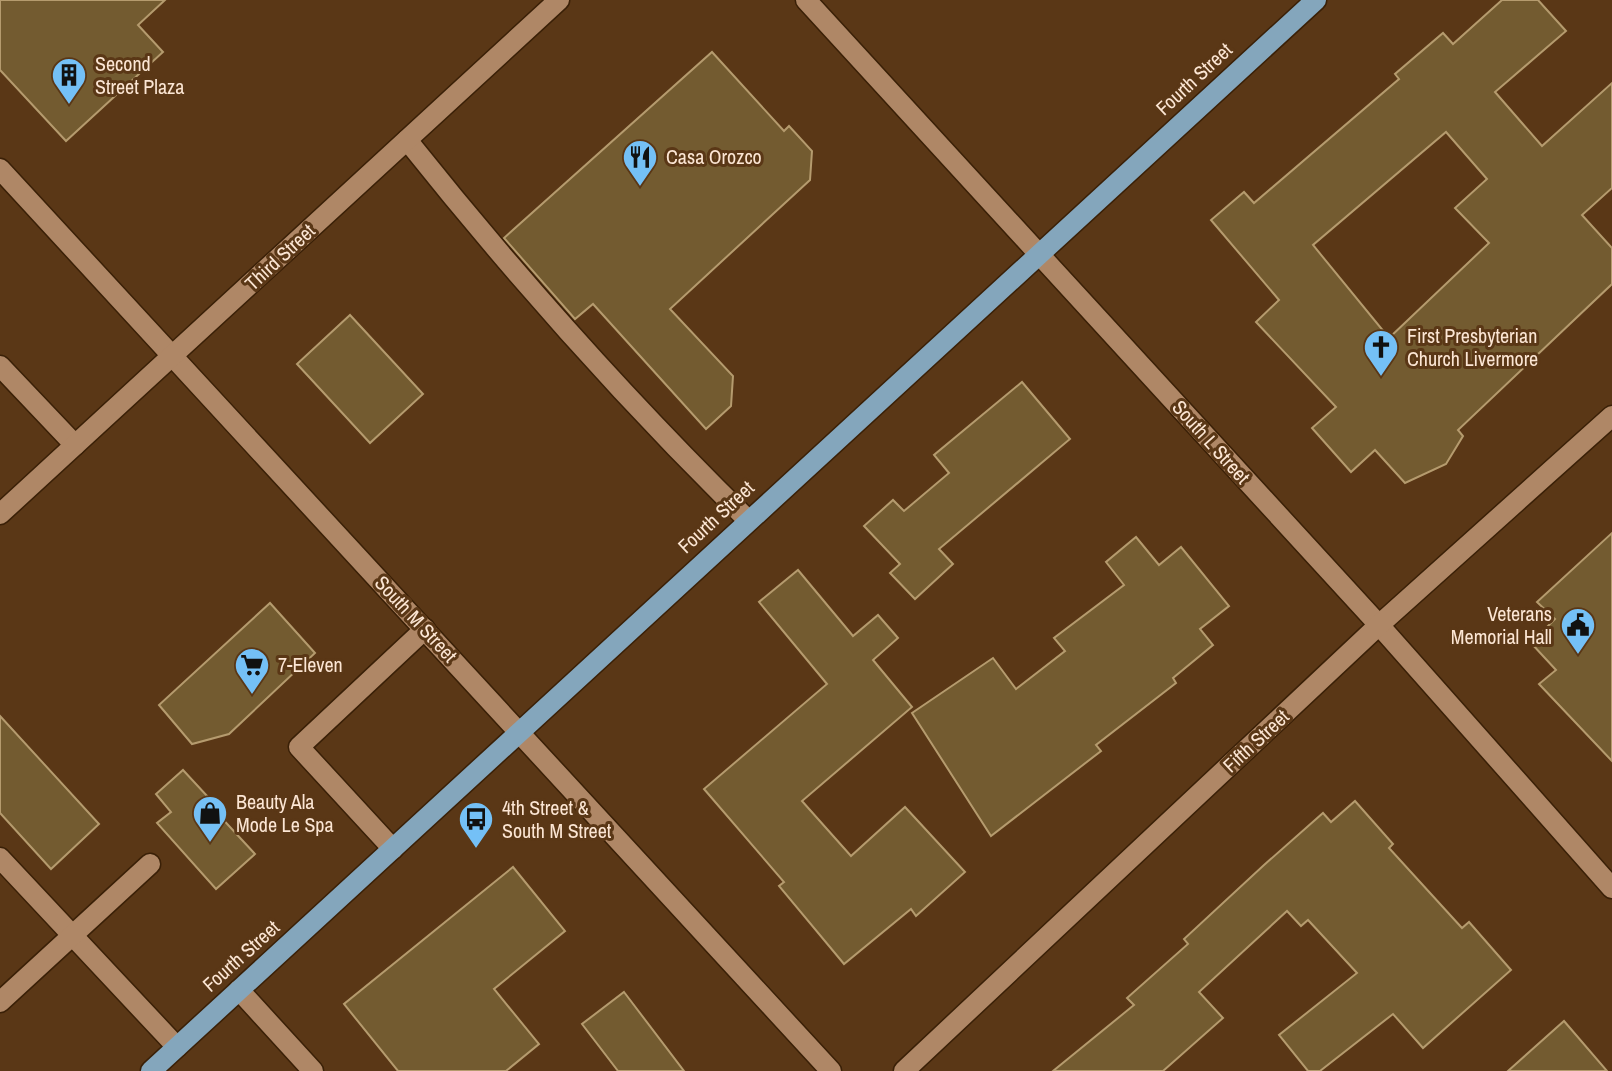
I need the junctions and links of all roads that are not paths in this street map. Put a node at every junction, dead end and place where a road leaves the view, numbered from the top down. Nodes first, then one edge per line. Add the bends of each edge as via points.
1 (559, 0) edge
2 (806, 0) edge
3 (1316, 0) edge
4 (407, 140) junction
5 (3, 179) edge
6 (1040, 254) junction
7 (172, 355) junction
8 (0, 366) edge
9 (1612, 416) edge
10 (75, 445) junction
11 (0, 514) edge
12 (748, 520) junction
13 (1379, 625) junction
14 (425, 629) junction
15 (520, 732) junction
16 (393, 849) junction
17 (0, 858) edge
18 (150, 864) dead end
19 (1612, 888) edge
20 (72, 935) junction
21 (239, 990) junction
22 (0, 1002) edge
23 (177, 1047) junction
24 (151, 1071) edge
25 (313, 1071) edge
26 (831, 1071) edge
27 (904, 1071) edge

1 - 4 street, Third Street
2 - 6 street, South L Street
3 - 6 main road, Fourth Street
4 - 7 street, Third Street
4 - 12 street via 477,229
5 - 7 street, South M Street
6 - 12 main road, Fourth Street
6 - 13 street, South L Street
7 - 10 street, Third Street
7 - 14 street, South M Street
8 - 10 street
9 - 13 street, Fifth Street
10 - 11 street, Third Street
12 - 15 main road, Fourth Street
13 - 19 street, South L Street
13 - 27 street, Fifth Street
14 - 15 street, South M Street
14 - 16 street via 299,747
15 - 16 main road, Fourth Street
15 - 26 street, South M Street
16 - 21 main road, Fourth Street
17 - 20 street
18 - 20 street
20 - 22 street
20 - 23 street
21 - 23 main road, Fourth Street
21 - 25 street
23 - 24 main road, Fourth Street

